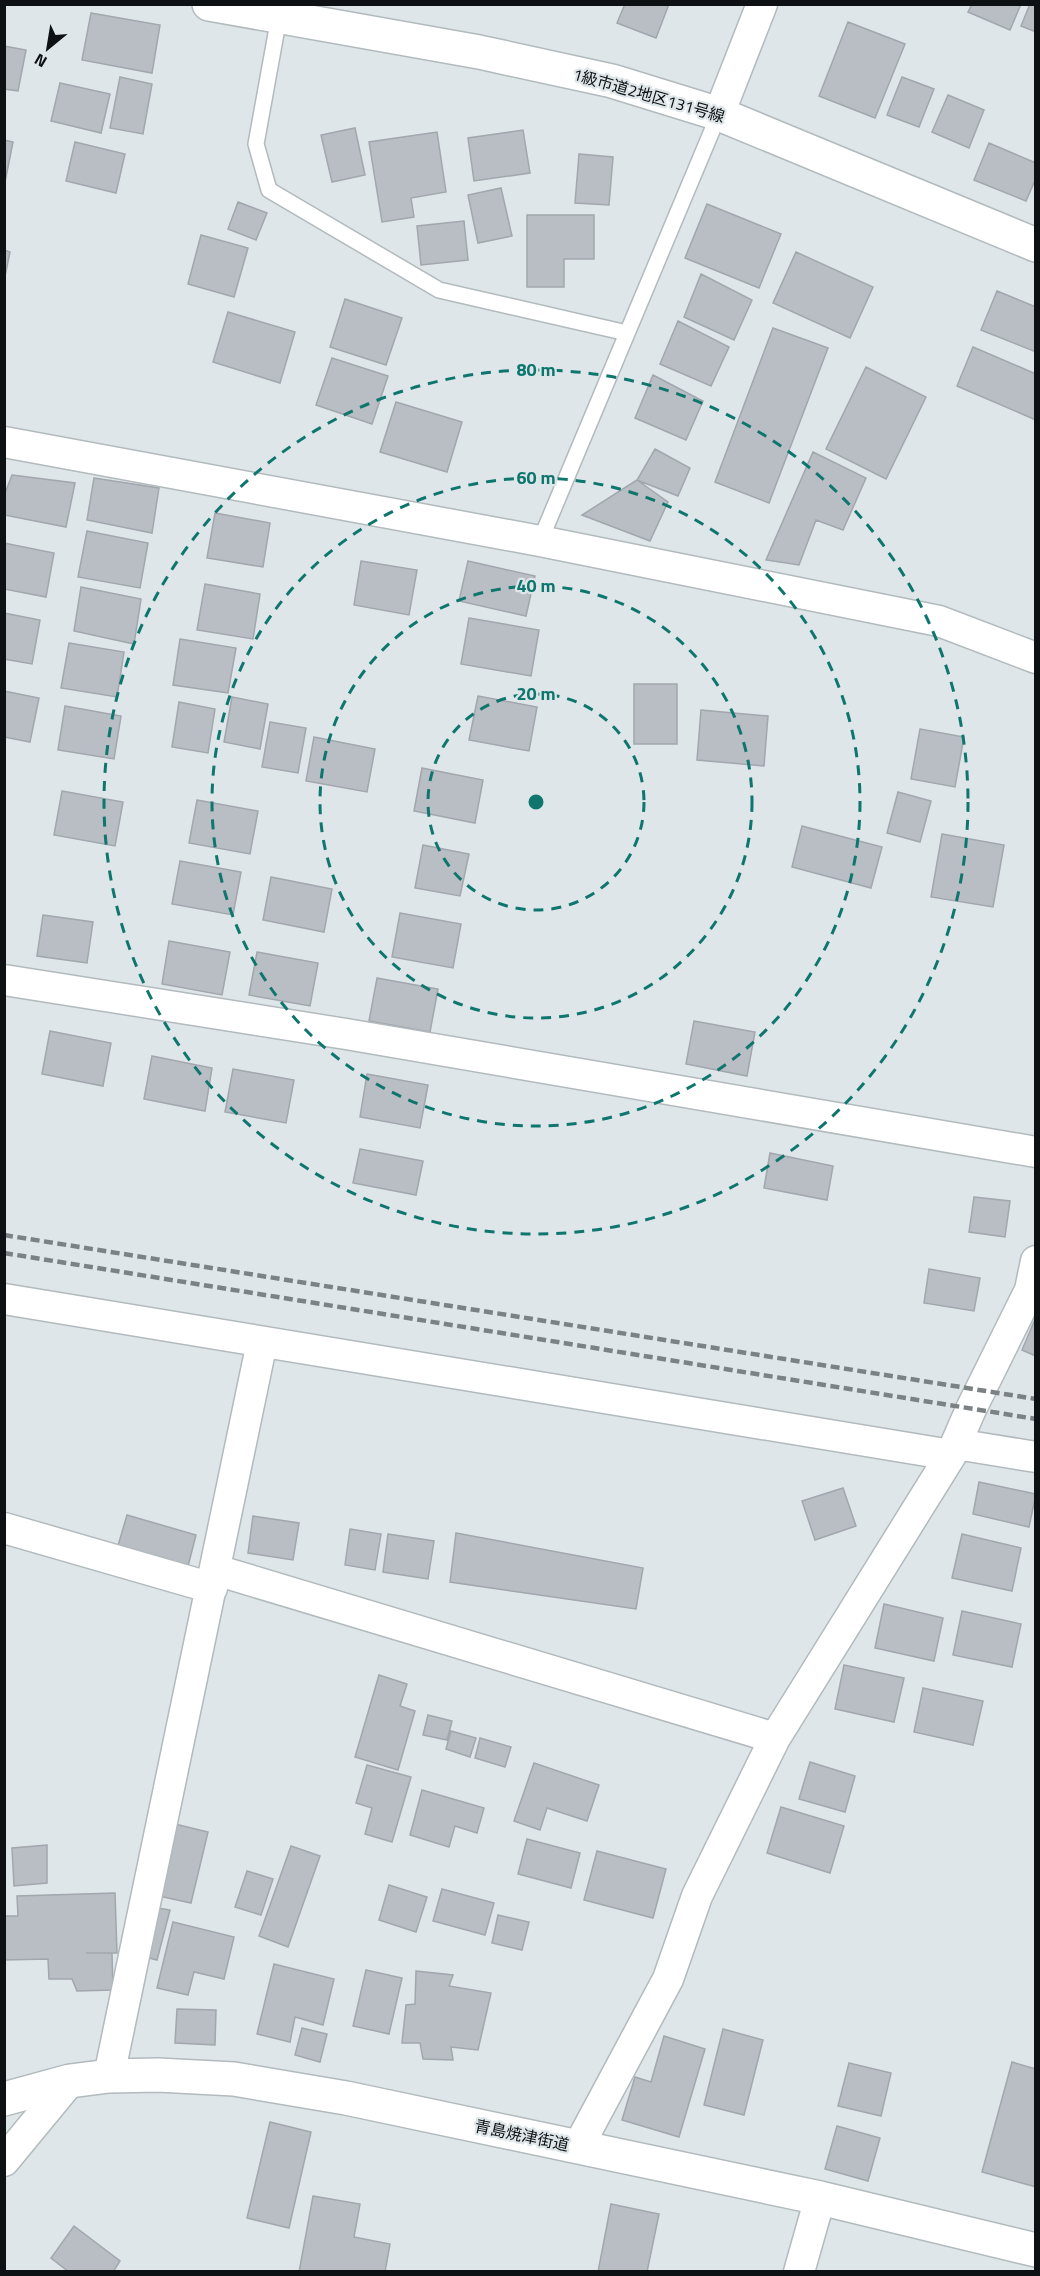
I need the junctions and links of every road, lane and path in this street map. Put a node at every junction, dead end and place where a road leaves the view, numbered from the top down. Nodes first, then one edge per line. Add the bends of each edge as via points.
1 (208, 4) edge
2 (762, 4) edge
3 (279, 17) junction
4 (719, 114) junction
5 (1035, 245) edge
6 (627, 333) junction
7 (4, 442) edge
8 (540, 541) junction
9 (1035, 658) edge
10 (4, 980) edge
11 (1035, 1152) edge
12 (1035, 1261) edge
13 (4, 1299) edge
14 (262, 1342) junction
15 (953, 1450) junction
16 (1035, 1457) edge
17 (4, 1528) edge
18 (214, 1579) junction
19 (776, 1738) junction
20 (109, 2076) junction
21 (70, 2081) junction
22 (4, 2099) edge
23 (578, 2147) junction
24 (4, 2162) edge
25 (820, 2198) junction
26 (1035, 2250) edge
27 (799, 2271) edge

1 - 3 main road, 1級市道2地区131号線
2 - 4 street
3 - 4 main road, 1級市道2地区131号線 via 479,52 612,81
3 - 6 lane via 256,144 269,190 439,290
4 - 5 main road, 1級市道2地区131号線
4 - 6 lane
6 - 8 lane
7 - 8 street
8 - 9 street via 939,621
10 - 11 street via 346,1034
12 - 15 street via 1030,1290
13 - 14 street
14 - 15 street
14 - 18 street
15 - 16 street
15 - 19 street
17 - 18 street
18 - 19 street
18 - 20 street
19 - 23 street via 697,1896 668,1979
20 - 21 main road, 青島焼津街道
20 - 23 main road, 青島焼津街道 via 234,2079 346,2097
21 - 22 main road, 青島焼津街道
21 - 24 street
23 - 25 main road, 青島焼津街道
25 - 26 main road, 青島焼津街道
25 - 27 street

